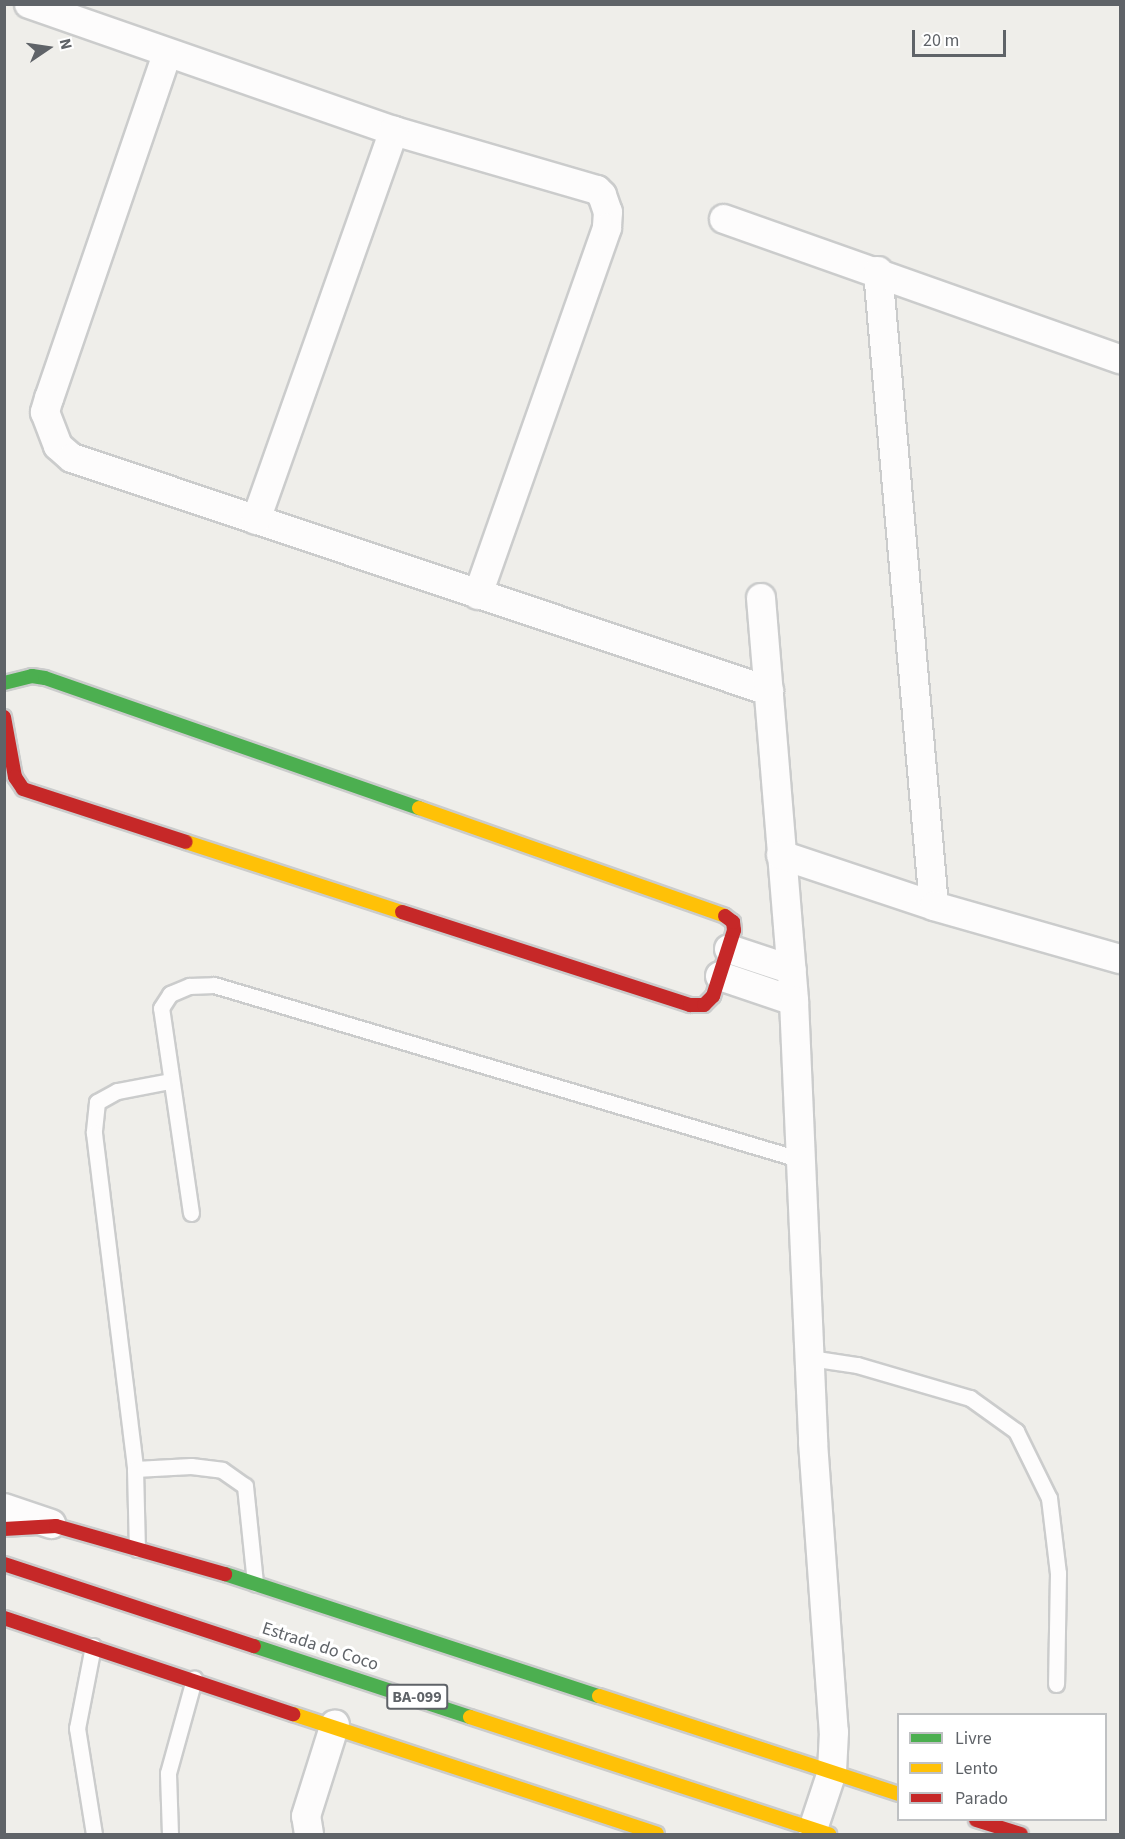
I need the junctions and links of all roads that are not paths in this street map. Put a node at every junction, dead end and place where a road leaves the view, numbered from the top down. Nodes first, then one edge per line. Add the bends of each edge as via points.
1 (29, 4) edge
2 (167, 54) junction
3 (394, 131) junction
4 (724, 219) dead end
5 (878, 271) junction
6 (1120, 359) edge
7 (256, 520) junction
8 (478, 595) junction
9 (761, 598) dead end
10 (4, 683) edge
11 (769, 691) junction
12 (4, 717) edge
13 (781, 855) junction
14 (934, 906) junction
15 (729, 949) junction
16 (1120, 959) edge
17 (792, 970) junction
18 (720, 976) junction
19 (794, 1000) junction
20 (170, 1081) junction
21 (802, 1160) junction
22 (191, 1212) dead end
23 (810, 1358) junction
24 (135, 1469) junction
25 (4, 1508) edge
26 (56, 1526) junction
27 (4, 1529) edge
28 (137, 1549) junction
29 (4, 1564) edge
30 (255, 1584) junction
31 (4, 1618) edge
32 (93, 1646) junction
33 (194, 1679) junction
34 (1056, 1684) dead end
35 (335, 1724) junction
36 (832, 1772) junction
37 (897, 1794) edge
38 (553, 1799) junction
39 (979, 1821) edge
40 (821, 1832) edge
41 (94, 1834) edge
42 (170, 1834) edge
43 (309, 1834) edge
44 (612, 1834) edge
45 (657, 1834) edge
46 (1021, 1834) edge

1 - 2 street
2 - 3 street
2 - 7 street via 45,412 52,438 72,458
3 - 7 street
3 - 8 street via 597,190 608,212 607,228
4 - 5 street
5 - 6 street
5 - 14 street
7 - 8 street
8 - 11 street
9 - 11 street
10 - 15 main road via 32,676 45,678 723,914 733,922
11 - 13 street
12 - 18 main road via 15,777 24,789 690,1005 709,1002
13 - 14 street
13 - 17 street
14 - 16 street
15 - 17 street
15 - 18 main road
17 - 19 street
18 - 19 street
19 - 21 street
20 - 21 lane via 160,1008 170,994 189,986 214,985
20 - 22 lane
20 - 24 lane via 117,1091 97,1102 94,1133
21 - 23 street
23 - 34 lane via 857,1365 970,1398 1016,1431 1049,1498 1058,1573
23 - 36 street via 833,1701
24 - 28 lane
24 - 30 lane via 191,1466 222,1470 245,1486
25 - 26 street
26 - 27 main road
26 - 28 main road
28 - 30 main road
29 - 40 main road, Estrada do Coco / BA-099
30 - 36 main road
31 - 32 main road
32 - 33 main road
32 - 41 lane via 77,1728
33 - 35 main road
33 - 42 lane via 168,1773
35 - 38 main road
35 - 43 street via 306,1816
36 - 37 main road
36 - 40 street
38 - 44 street
38 - 45 main road
39 - 46 main road

